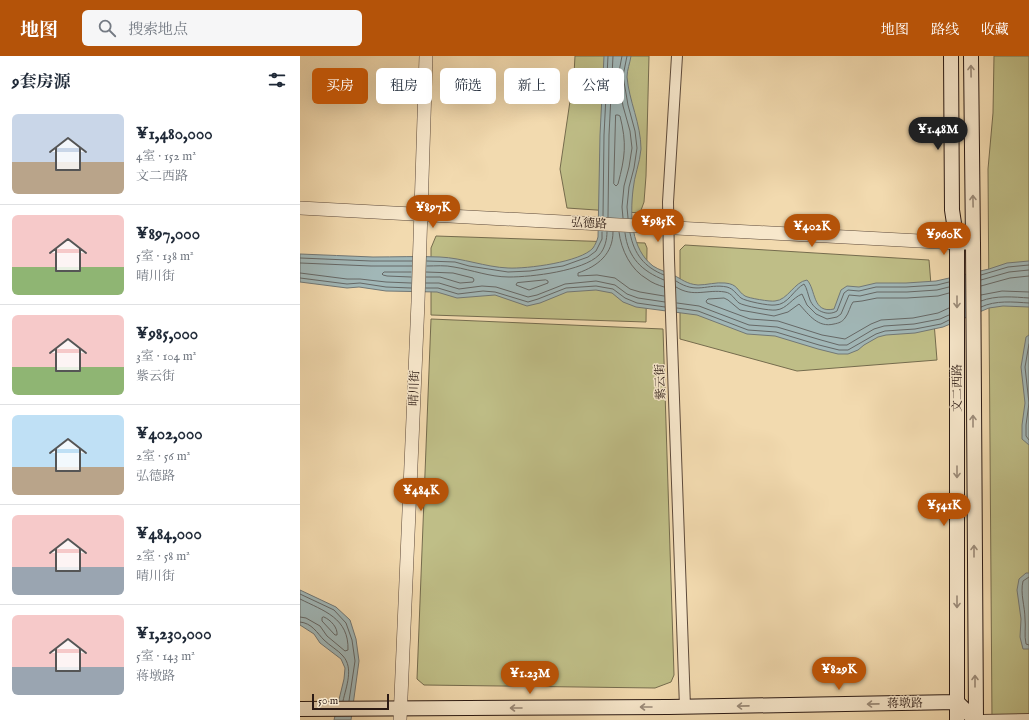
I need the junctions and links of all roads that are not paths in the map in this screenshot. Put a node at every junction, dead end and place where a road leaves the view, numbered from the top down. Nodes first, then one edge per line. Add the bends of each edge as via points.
1 (426, 56) edge
2 (677, 56) edge
3 (951, 56) edge
4 (971, 56) edge
5 (300, 208) edge
6 (421, 215) junction
7 (669, 227) junction
8 (957, 243) junction
9 (973, 243) junction
10 (957, 702) junction
11 (685, 707) junction
12 (300, 709) edge
13 (400, 714) edge
14 (1029, 719) edge
15 (957, 720) edge
16 (975, 720) edge
17 (983, 720) edge

1 - 6 street, 晴川街
2 - 7 street, 紫云街 via 668,202
3 - 8 main road, 文二西路 via 952,210
9 -> 4 main road, 文二西路
5 - 6 street, 弘德路
6 - 7 street, 弘德路
6 - 13 street, 晴川街
7 - 8 street, 弘德路
7 - 11 street, 紫云街
8 - 9 street, 弘德路
8 -> 10 main road, 文二西路
16 -> 9 main road, 文二西路
10 -> 11 main road, 蒋墩路
10 - 15 main road, 文二西路
10 - 16 main road
11 -> 13 main road, 蒋墩路
12 - 13 main road, 蒋墩路 via 374,708
14 - 17 street

